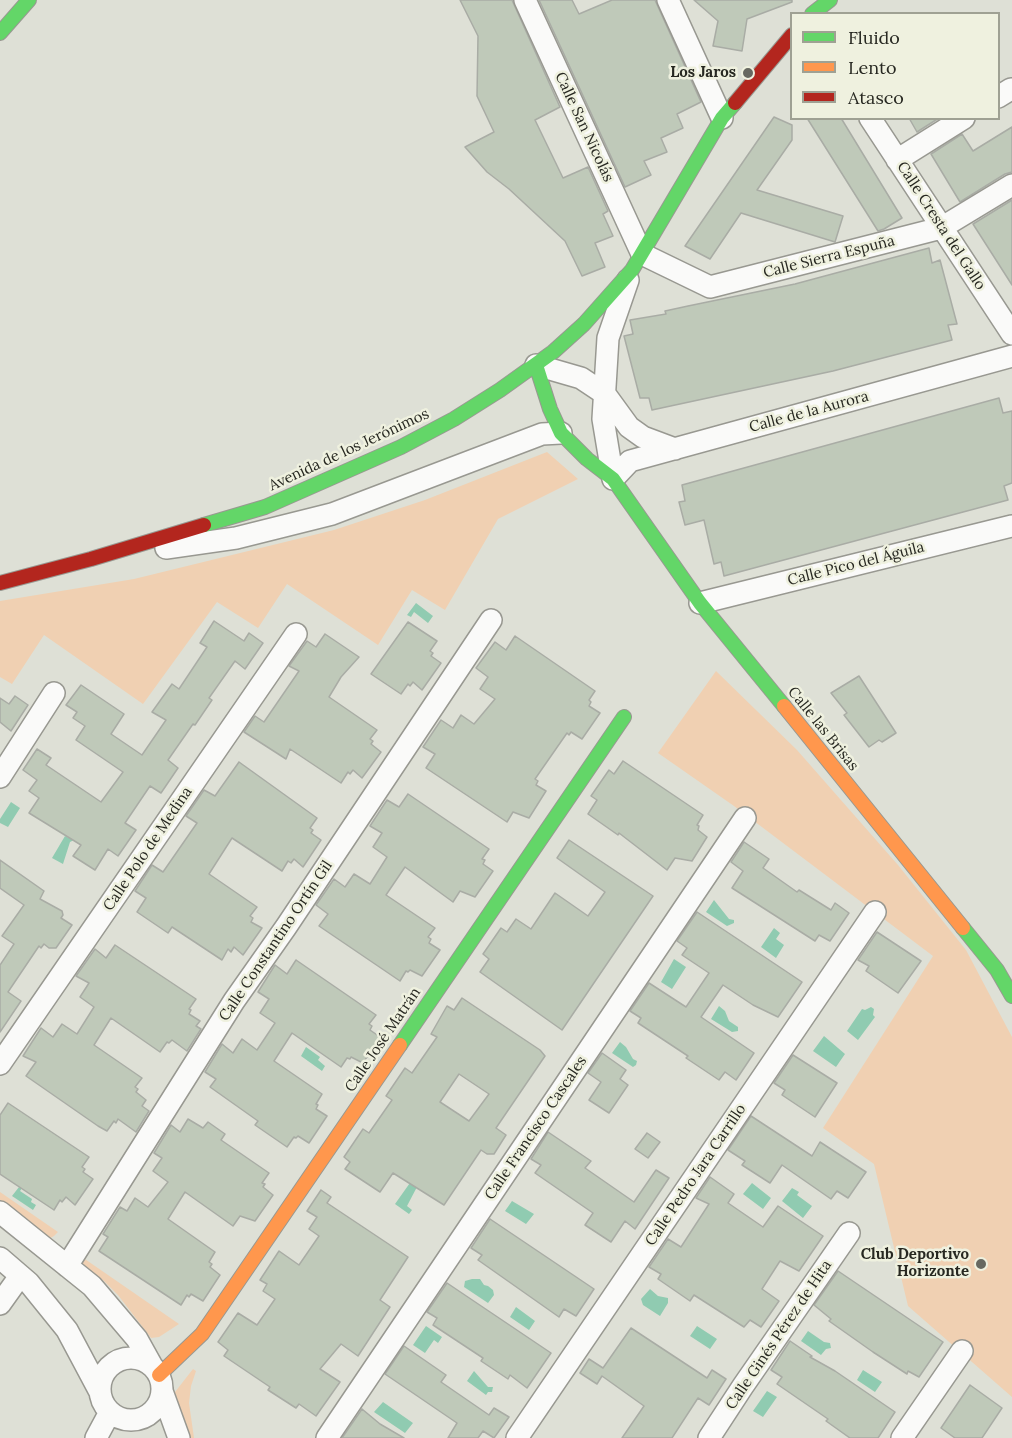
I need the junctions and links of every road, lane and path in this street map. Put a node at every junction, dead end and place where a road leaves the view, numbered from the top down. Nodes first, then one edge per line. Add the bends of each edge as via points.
1 (29, 0) edge
2 (525, 0) edge
3 (668, 0) edge
4 (830, 0) edge
5 (815, 12) edge
6 (0, 33) edge
7 (790, 37) edge
8 (722, 118) junction
9 (871, 120) edge
10 (961, 120) edge
11 (897, 160) junction
12 (1012, 185) edge
13 (941, 228) junction
14 (637, 262) junction
15 (1012, 334) edge
16 (1012, 356) edge
17 (536, 365) junction
18 (605, 394) junction
19 (561, 433) junction
20 (675, 449) junction
21 (614, 479) junction
22 (1012, 526) edge
23 (91, 559) junction
24 (0, 583) edge
25 (700, 603) junction
26 (492, 621) dead end
27 (296, 634) dead end
28 (54, 693) dead end
29 (624, 717) dead end
30 (0, 777) edge
31 (745, 818) dead end
32 (875, 912) dead end
33 (1012, 996) edge
34 (0, 1064) edge
35 (0, 1212) edge
36 (849, 1233) dead end
37 (0, 1258) edge
38 (67, 1266) junction
39 (20, 1276) junction
40 (0, 1304) edge
41 (962, 1351) dead end
42 (158, 1378) junction
43 (100, 1392) junction
44 (113, 1414) junction
45 (96, 1438) edge
46 (127, 1438) edge
47 (179, 1438) edge
48 (327, 1438) edge
49 (517, 1438) edge
50 (709, 1438) edge
51 (902, 1438) edge

1 - 6 street
2 - 14 street, Calle San Nicolás
3 - 8 street
4 - 5 street
7 - 8 street, Avenida de los Jerónimos
8 - 14 street, Avenida de los Jerónimos
9 - 11 street, Calle Cresta del Gallo
10 - 11 street
11 - 13 street, Calle Cresta del Gallo
12 - 13 street, Calle Sierra Espuña
13 - 14 street, Calle Sierra Espuña via 710,287
13 - 15 street, Calle Cresta del Gallo
14 - 17 street, Avenida de los Jerónimos via 584,324
14 - 18 street via 608,338
16 - 20 street, Calle de la Aurora
17 - 18 street via 581,378
17 - 19 street
17 - 23 street, Avenida de los Jerónimos via 454,419 276,502
18 - 20 street via 629,427
18 - 21 street via 604,427
19 - 21 street, Calle las Brisas
19 - 23 street via 542,434 332,514 237,538
20 - 21 street, Calle de la Aurora via 630,462
21 - 25 street, Calle las Brisas
22 - 25 street, Calle Pico del Águila
23 - 24 street, Avenida de los Jerónimos
25 - 33 street, Calle las Brisas via 997,970
26 - 38 street, Calle Constantino Ortín Gil via 234,1001
27 - 34 street, Calle Polo de Medina
28 - 30 street
29 - 42 street, Calle José Matrán via 202,1334
31 - 48 street, Calle Francisco Cascales
32 - 49 street, Calle Pedro Jara Carrillo
35 - 38 street
36 - 50 street, Calle Ginés Pérez de Hita
37 - 39 street
38 - 42 street via 92,1286 137,1339
39 - 40 street
39 - 43 street via 67,1330
41 - 51 street
42 - 43 street via 143,1360 122,1359 105,1372
42 - 44 street via 156,1407 143,1418 134,1420
42 - 47 street
43 - 44 street via 103,1403
44 - 45 street
44 - 46 street

